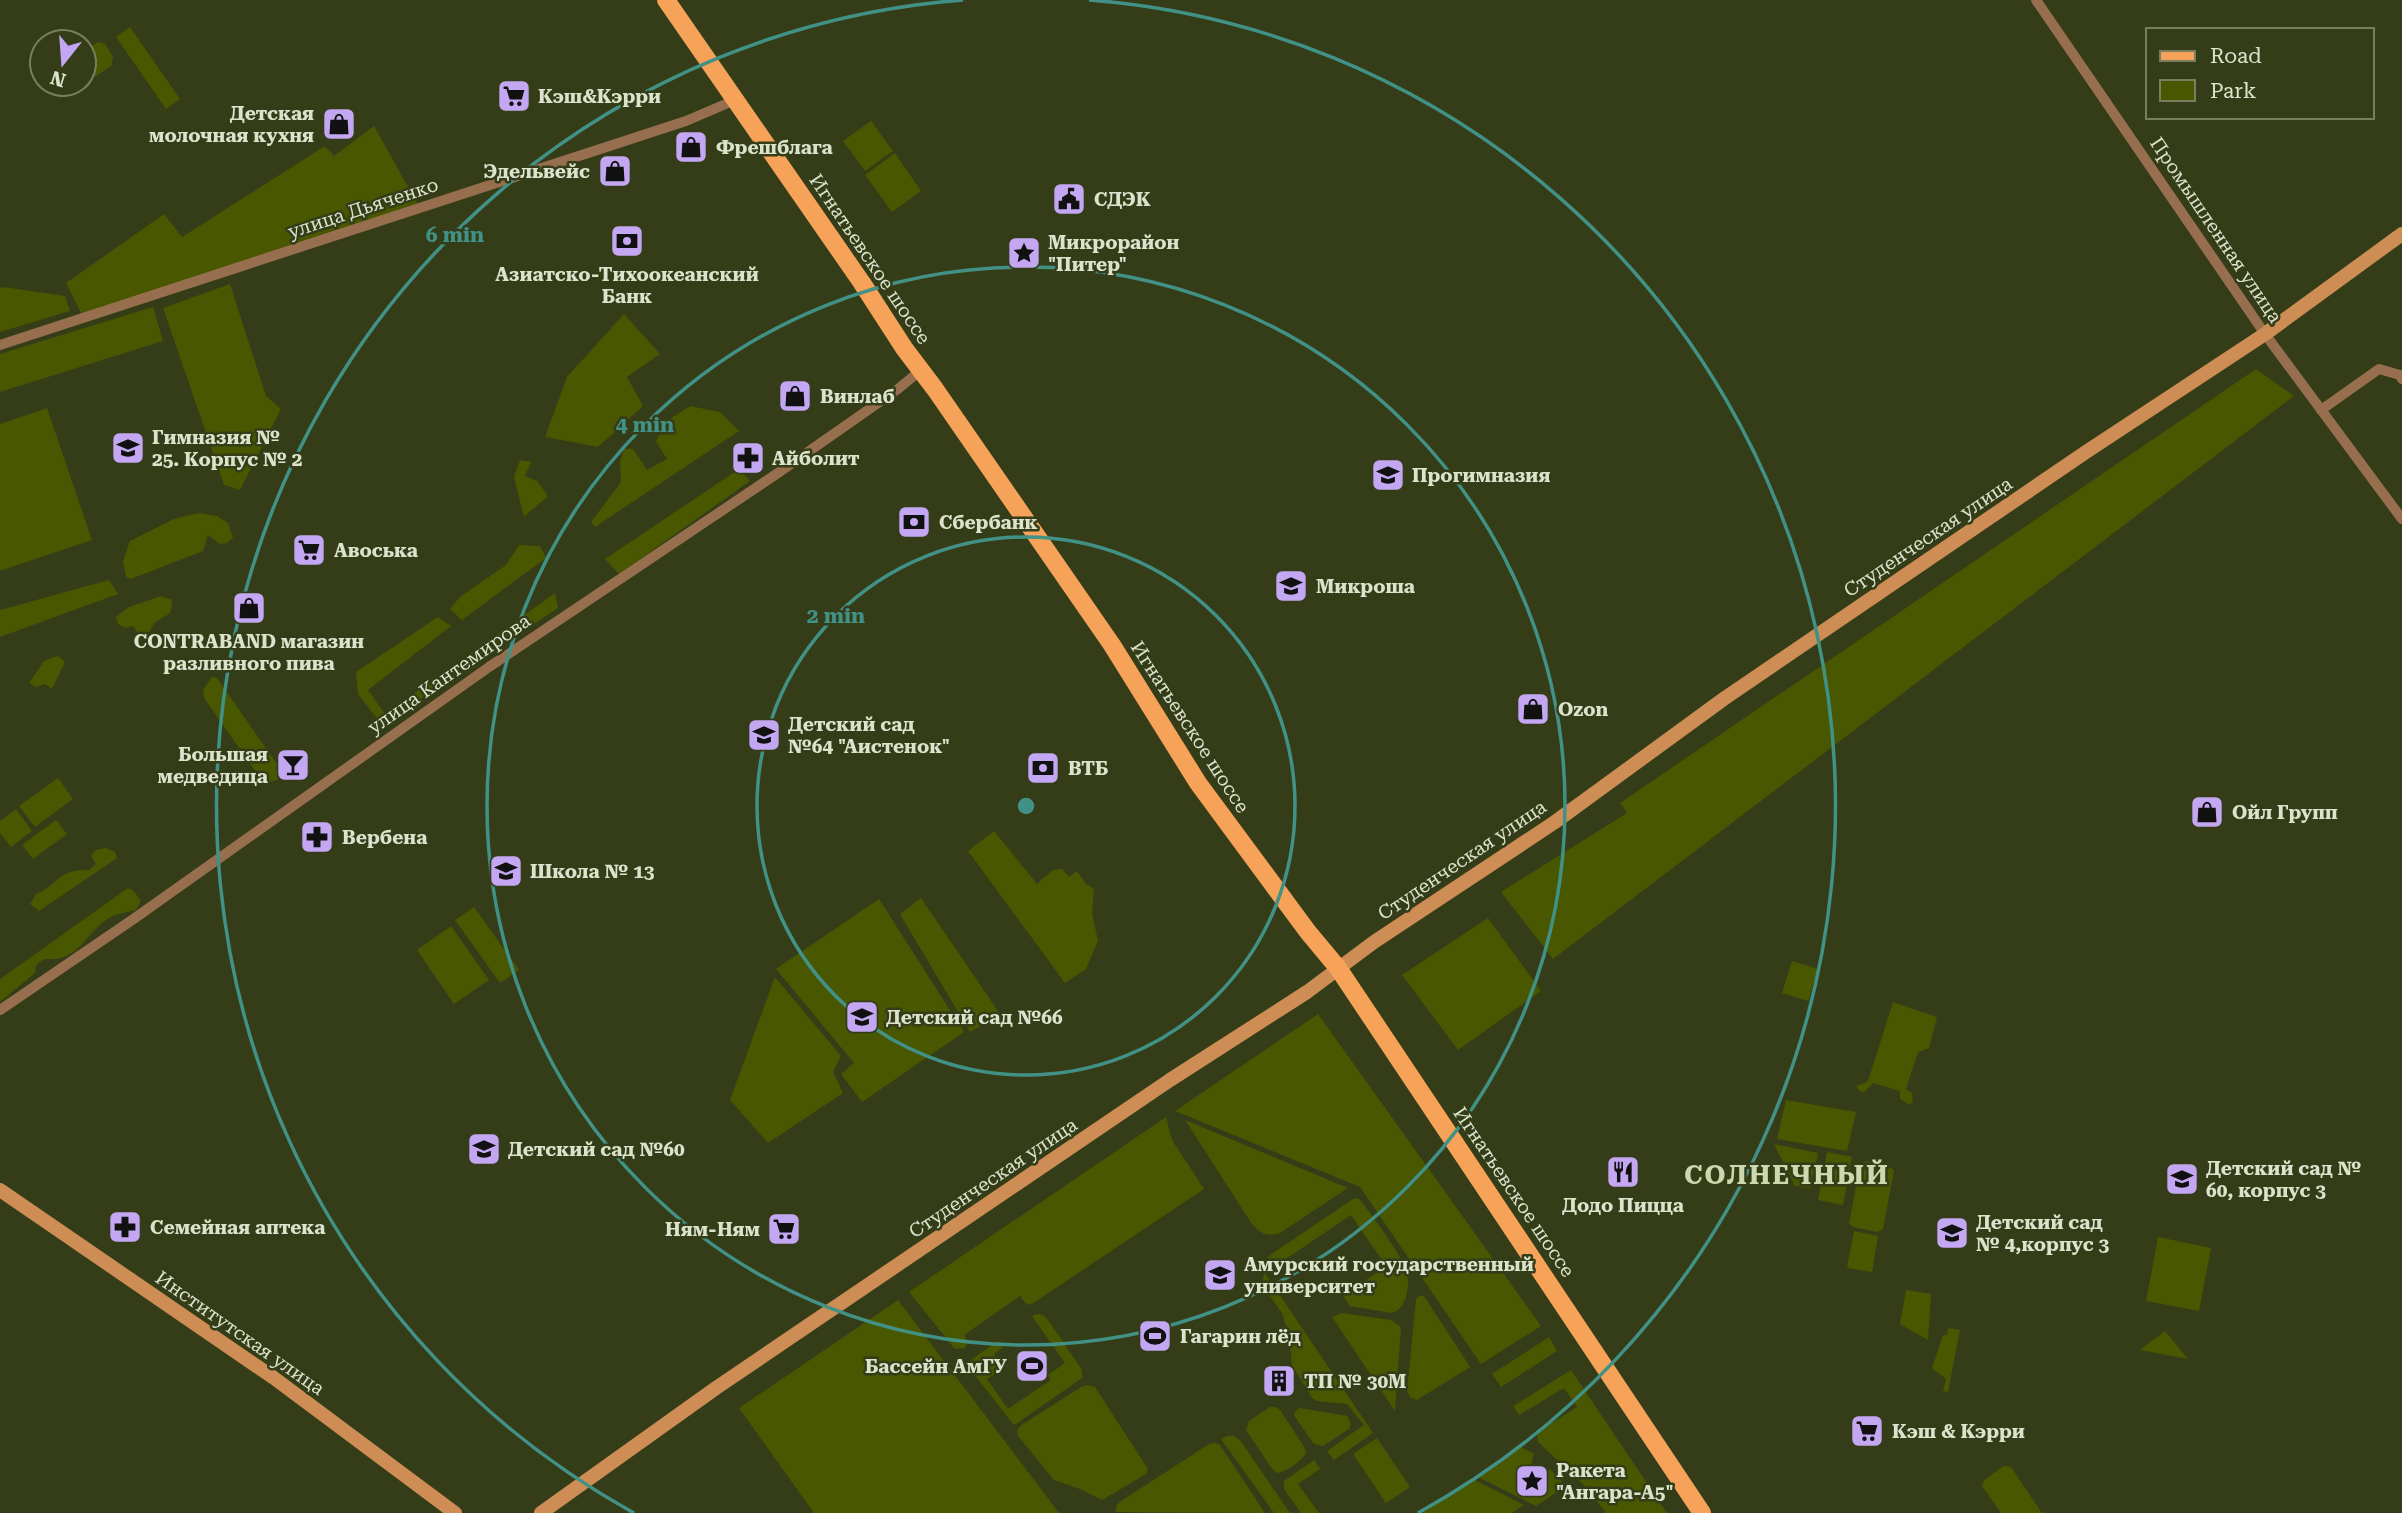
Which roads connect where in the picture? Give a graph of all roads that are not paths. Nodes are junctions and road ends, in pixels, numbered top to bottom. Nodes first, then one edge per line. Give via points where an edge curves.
1 (666, 0) edge
2 (2036, 0) edge
3 (735, 100) junction
4 (2402, 234) edge
5 (2265, 334) junction
6 (0, 345) edge
7 (921, 370) junction
8 (2402, 379) edge
9 (2321, 410) junction
10 (2402, 519) edge
11 (1338, 968) junction
12 (0, 1010) edge
13 (0, 1190) edge
14 (455, 1513) edge
15 (541, 1513) edge
16 (1702, 1513) edge

1 - 3 main road, Игнатьевское шоссе
2 - 5 street, Промышленная улица
3 - 6 street, улица Дьяченко via 685,121
3 - 7 main road, Игнатьевское шоссе
4 - 5 main road, Студенческая улица
5 - 9 street, Промышленная улица
5 - 11 main road, Студенческая улица via 2086,452
7 - 11 main road, Игнатьевское шоссе via 1112,645 1198,783
7 - 12 street, улица Кантемирова
8 - 9 street via 2379,369
9 - 10 street, Промышленная улица
11 - 15 main road, Студенческая улица via 716,1388
11 - 16 main road, Игнатьевское шоссе
13 - 14 main road, Институтская улица via 274,1378

